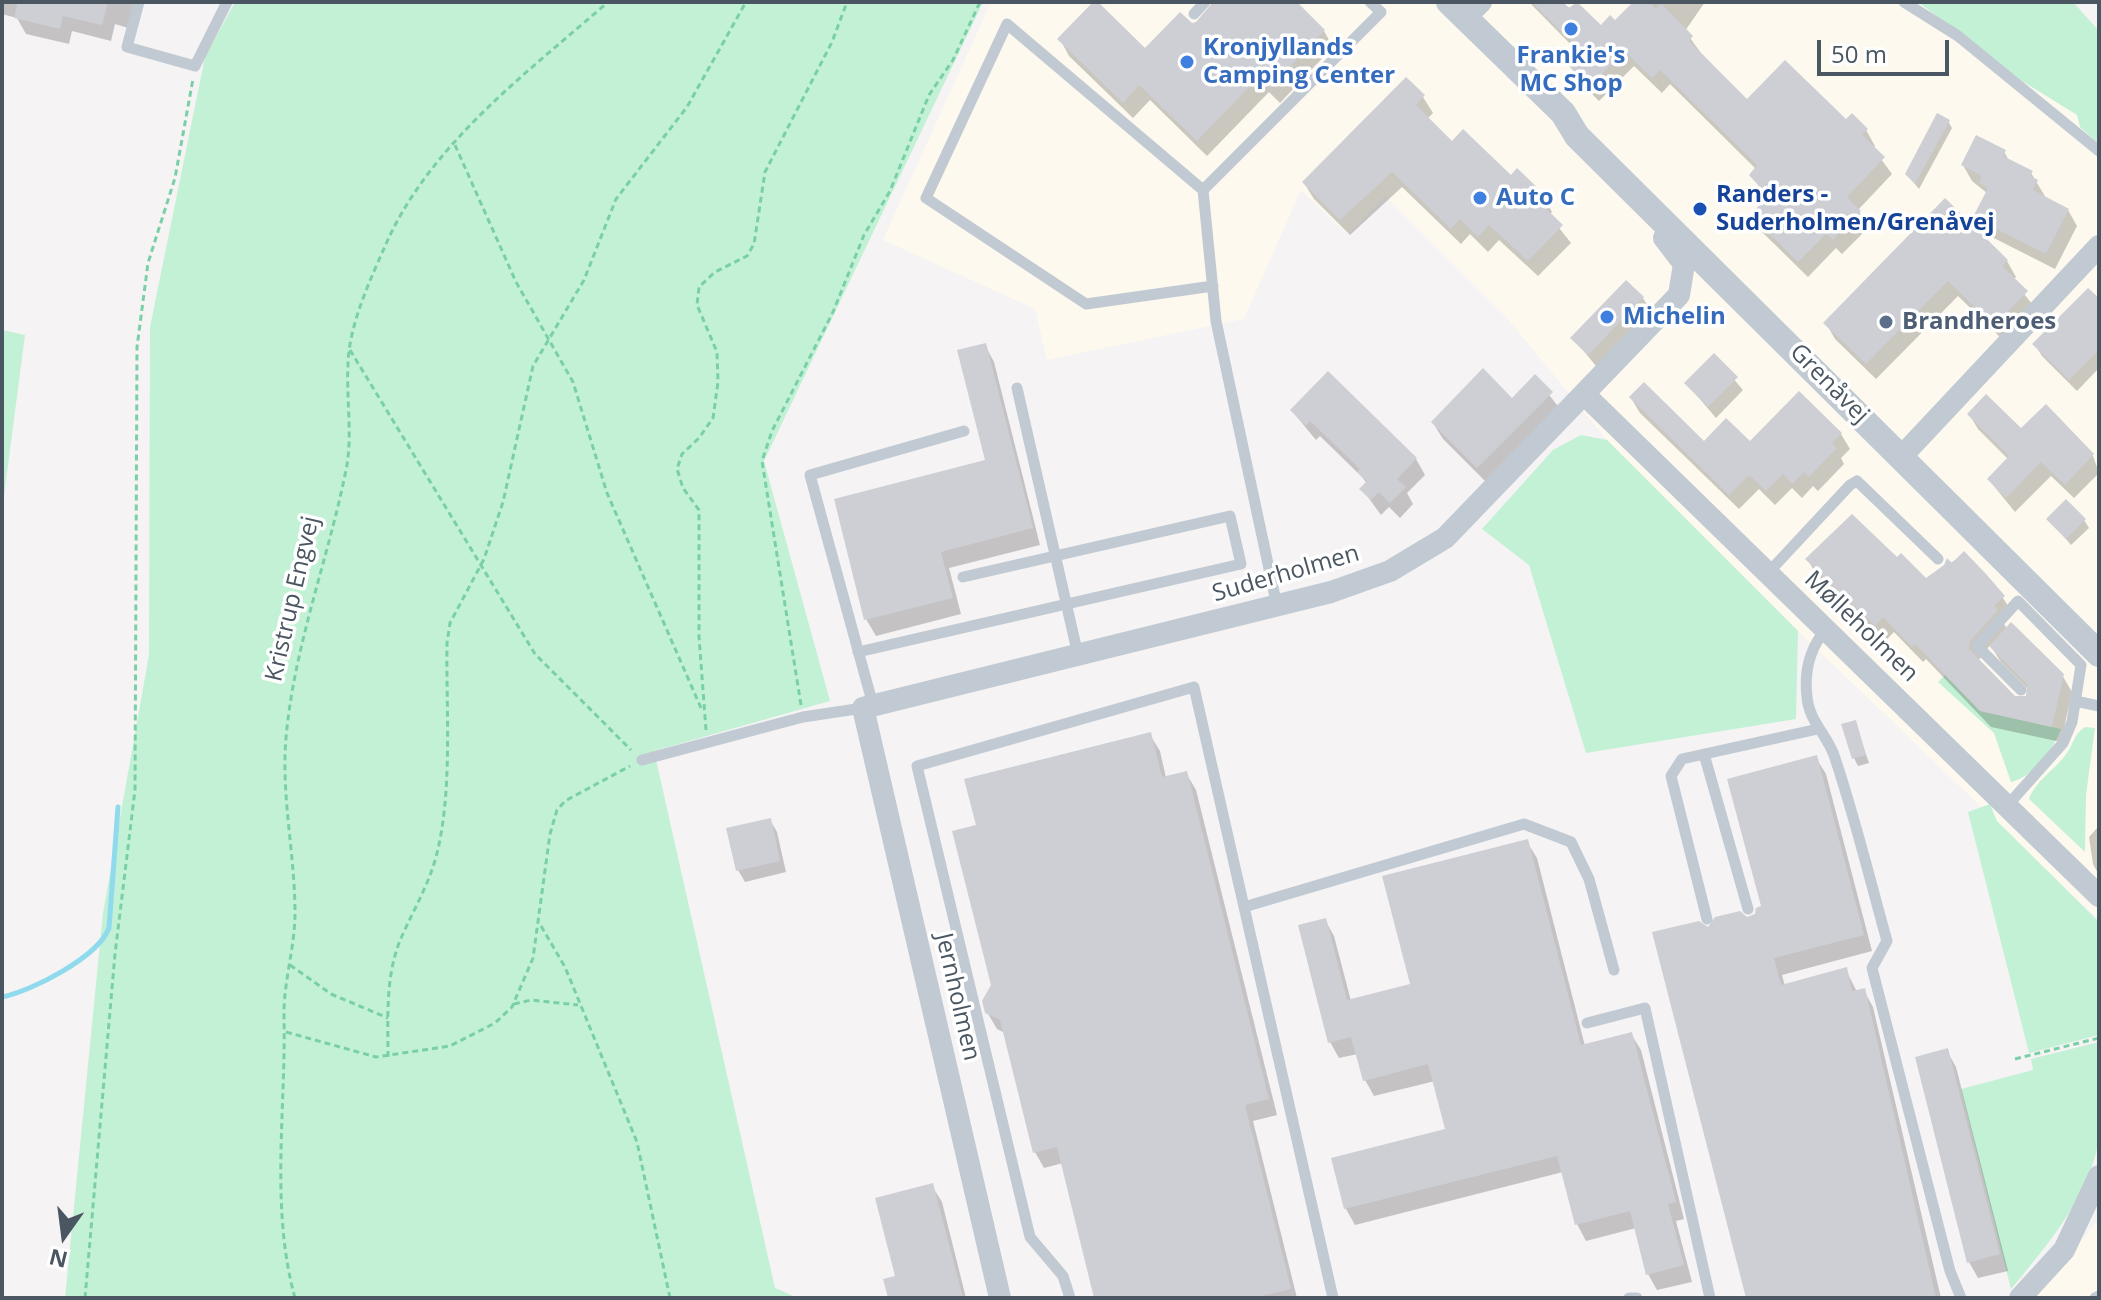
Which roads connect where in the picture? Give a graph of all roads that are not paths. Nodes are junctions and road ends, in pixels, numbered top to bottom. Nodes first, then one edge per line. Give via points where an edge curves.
1 (139, 2) edge
2 (227, 2) edge
3 (1205, 2) edge
4 (1370, 2) edge
5 (1904, 2) edge
6 (1465, 7) edge
7 (1194, 14) dead end
8 (1563, 113) junction
9 (2099, 151) edge
10 (1624, 183) junction
11 (1203, 190) junction
12 (2099, 246) edge
13 (1213, 286) junction
14 (1017, 388) dead end
15 (1585, 395) junction
16 (964, 431) dead end
17 (1907, 451) junction
18 (1056, 556) junction
19 (1938, 559) dead end
20 (1768, 573) junction
21 (963, 577) dead end
22 (1067, 603) junction
23 (1277, 606) junction
24 (1826, 629) junction
25 (2099, 630) edge
26 (858, 652) junction
27 (2099, 654) edge
28 (1078, 655) junction
29 (2021, 690) dead end
30 (2075, 701) junction
31 (868, 706) junction
32 (2099, 706) edge
33 (1818, 729) junction
34 (1704, 754) junction
35 (642, 760) road end
36 (2007, 806) junction
37 (2099, 896) edge
38 (1244, 907) junction
39 (1748, 909) dead end
40 (1707, 919) dead end
41 (1614, 970) dead end
42 (1587, 1023) dead end
43 (2099, 1176) edge
44 (1000, 1298) edge
45 (1070, 1298) edge
46 (1333, 1298) edge
47 (1629, 1298) edge
48 (1637, 1298) edge
49 (1710, 1298) edge
50 (1961, 1298) edge
51 (2020, 1298) edge

1 - 2 lane via 127,47 195,66
3 - 7 lane
4 - 11 lane via 1381,12
5 - 9 lane via 1958,36
6 - 8 street, Grenåvej
8 - 10 street, Grenåvej via 1577,136
8 - 17 street, Grenåvej via 1584,124
10 - 15 street, Suderholmen via 1654,228 1681,255 1685,273 1679,295
10 - 17 street, Grenåvej
11 - 13 lane
11 - 13 lane via 1007,24 926,198 1086,304
12 - 17 street
13 - 23 lane
14 - 18 lane
15 - 20 street, Mølleholmen
15 - 23 street, Suderholmen via 1445,538 1390,571
16 - 26 lane via 810,475
17 - 25 street, Grenåvej
17 - 27 street, Grenåvej
18 - 21 lane
18 - 22 lane
18 - 22 lane via 1230,516 1233,528 1241,564
19 - 20 lane via 1857,481
20 - 24 street, Mølleholmen
22 - 26 lane
22 - 28 lane
23 - 28 street, Suderholmen
24 - 33 lane via 1812,648 1806,695
24 - 36 street, Mølleholmen
26 - 31 lane
28 - 31 street, Suderholmen
29 - 30 lane via 1977,646 2018,601 2081,665
30 - 32 lane
30 - 36 lane via 2063,743
31 - 35 lane via 803,717
31 - 44 street, Jernholmen
33 - 34 lane
33 - 50 lane via 1834,753 1887,941 1872,968
34 - 39 lane
34 - 40 lane via 1682,759 1671,776
36 - 37 street, Mølleholmen
38 - 41 lane via 1524,824 1571,842 1589,879
38 - 45 lane via 1194,687 917,766 1030,1237 1063,1276
38 - 46 lane
42 - 49 lane via 1645,1008
43 - 51 street via 2064,1250
47 - 48 lane

